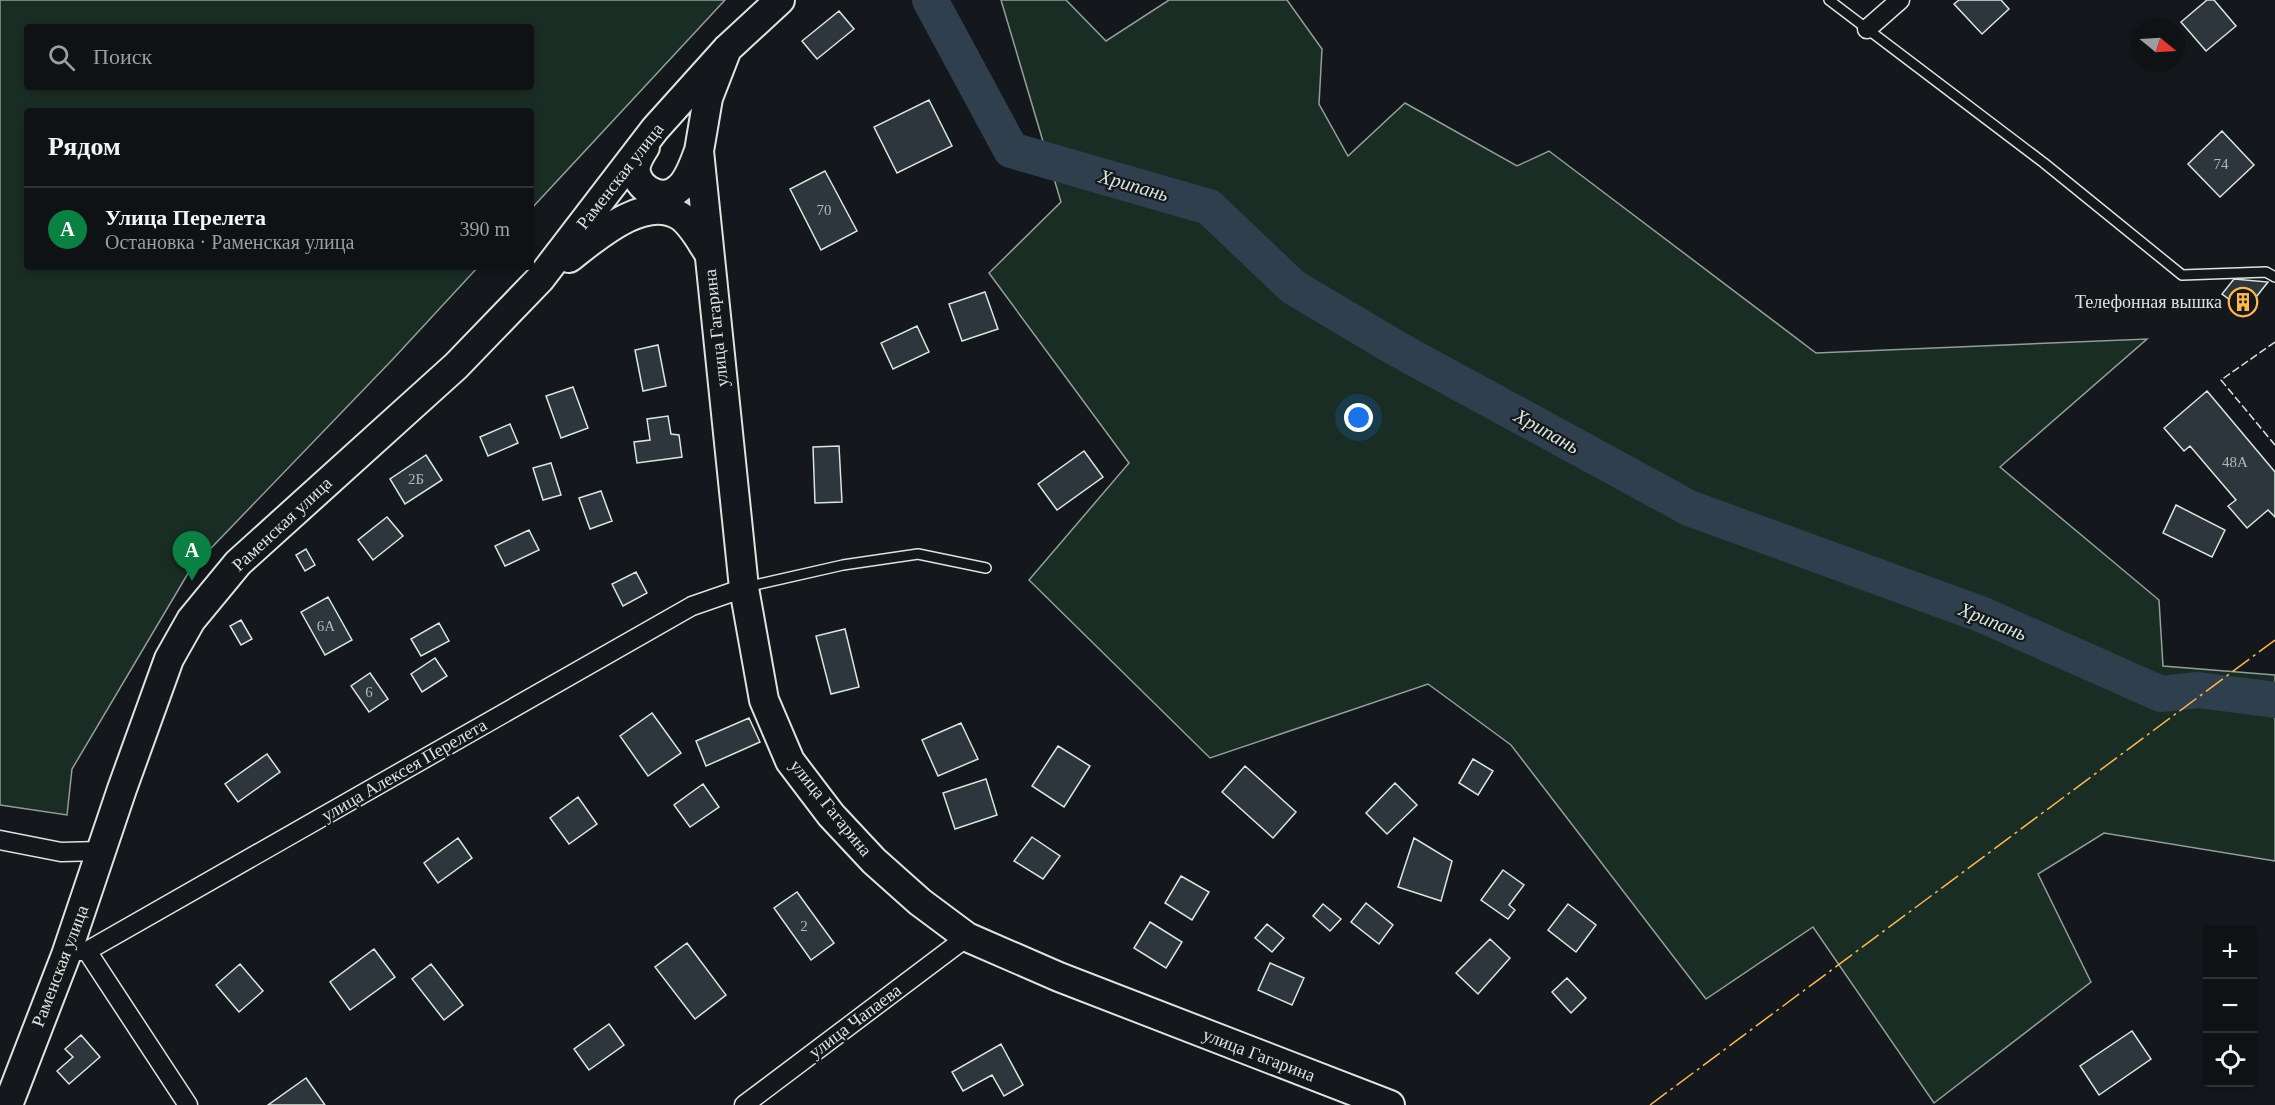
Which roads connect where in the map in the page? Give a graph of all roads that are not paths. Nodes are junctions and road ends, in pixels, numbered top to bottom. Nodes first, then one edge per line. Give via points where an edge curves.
1 (780, 0) edge
2 (1829, 0) edge
3 (1900, 0) edge
4 (1867, 29) junction
5 (727, 49) junction
6 (655, 129) junction
7 (699, 152) junction
8 (709, 254) junction
9 (2275, 277) edge
10 (540, 279) junction
11 (986, 568) dead end
12 (744, 588) junction
13 (0, 840) edge
14 (101, 851) junction
15 (967, 937) junction
16 (77, 953) junction
17 (8, 1105) edge
18 (188, 1105) edge
19 (744, 1105) edge
20 (1390, 1105) edge

1 - 5 main road, Раменская улица
2 - 4 lane
3 - 4 street
4 - 9 lane via 2044,163 2182,275 2266,272
5 - 6 main road, Раменская улица
5 - 7 main road, улица Гагарина via 708,98
6 - 7 main road via 637,160 636,173 644,188 657,194 678,190
6 - 10 main road, Раменская улица
7 - 8 main road, улица Гагарина
8 - 10 main road via 681,216 671,211 649,210 614,223
8 - 12 main road, улица Гагарина
10 - 14 main road, Раменская улица via 456,366 238,563 202,604 169,659
11 - 12 lane via 918,554 843,565
12 - 15 main road, улица Гагарина via 764,699 790,761 874,861
12 - 16 street, улица Алексея Перелета via 692,606
13 - 14 street via 61,852
14 - 16 main road, Раменская улица
15 - 19 street, улица Чапаева
15 - 20 main road, улица Гагарина via 1059,977
16 - 17 main road, Раменская улица
16 - 18 street

